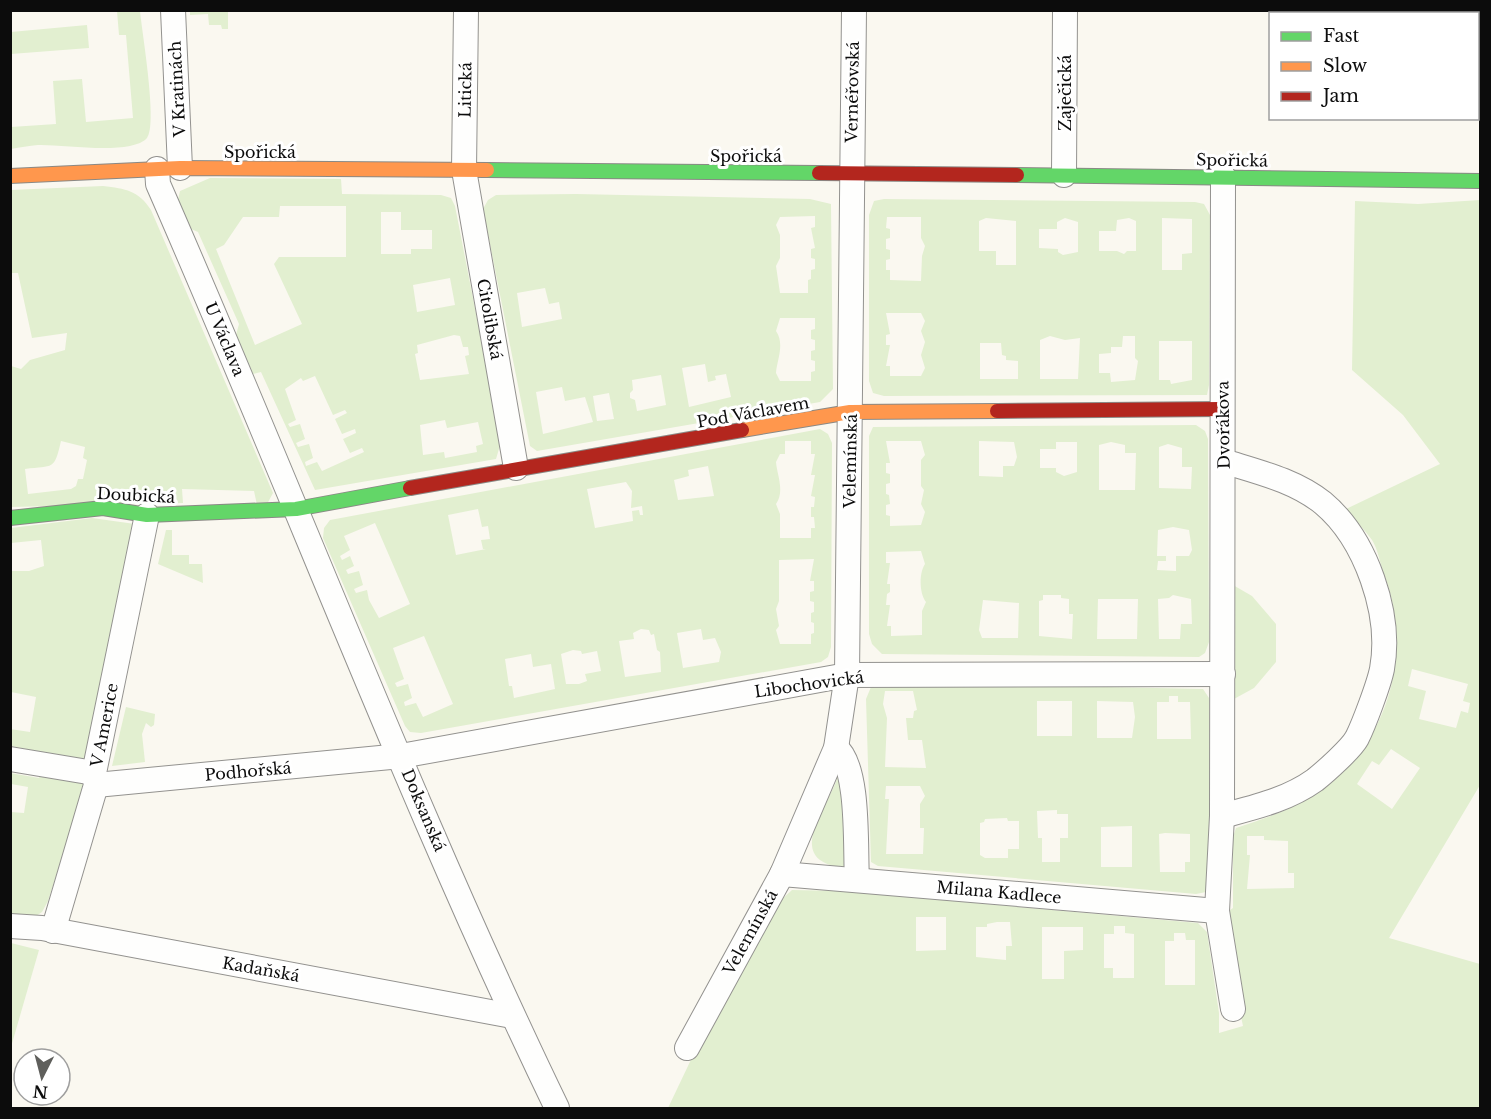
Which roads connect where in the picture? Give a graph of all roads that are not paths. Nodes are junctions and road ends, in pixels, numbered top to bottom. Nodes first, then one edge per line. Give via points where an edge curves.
1 (173, 10) edge
2 (466, 10) edge
3 (854, 10) edge
4 (1065, 10) edge
5 (169, 168) junction
6 (464, 170) junction
7 (851, 173) junction
8 (1064, 175) junction
9 (10, 176) edge
10 (1223, 176) junction
11 (1480, 181) edge
12 (1222, 409) junction
13 (850, 412) junction
14 (1223, 461) junction
15 (516, 468) junction
16 (296, 509) junction
17 (147, 515) junction
18 (10, 518) edge
19 (1223, 674) junction
20 (847, 675) junction
21 (836, 748) junction
22 (401, 756) junction
23 (10, 759) edge
24 (95, 779) junction
25 (1222, 816) junction
26 (782, 874) junction
27 (857, 880) junction
28 (1217, 911) junction
29 (10, 926) edge
30 (53, 931) junction
31 (1233, 1009) dead end
32 (512, 1016) junction
33 (687, 1048) dead end
34 (556, 1108) edge

1 - 5 street, V Kratinách
2 - 6 street, Litická
3 - 7 street, Vernéřovská
4 - 8 street, Zaječická
5 - 6 street, Spořická
5 - 9 street, Spořická
5 - 16 street, U Václava via 158,184
6 - 7 street, Spořická
6 - 15 street, Citolibská
7 - 8 street, Spořická
7 - 13 street, Velemínská
8 - 10 street, Spořická
10 - 11 street, Spořická
10 - 12 street, Dvořákova
12 - 13 street, Pod Václavem
12 - 14 street, Dvořákova
13 - 15 street, Pod Václavem
13 - 20 street, Velemínská
14 - 19 street, Dvořákova
14 - 25 street via 1291,482 1323,503 1341,521 1369,567 1382,617 1382,669 1356,739 1316,779 1285,798
15 - 16 street, Pod Václavem
16 - 17 street, Doubická
16 - 22 street, Doksanská
17 - 18 street, Doubická via 103,508
17 - 24 street, V Americe
19 - 20 street, Libochovická
19 - 25 street, Dvořákova
20 - 21 street, Velemínská
20 - 22 street, Libochovická
21 - 26 street, Velemínská
21 - 27 street via 844,754 851,774
22 - 24 street, Podhořská
22 - 32 street, Doksanská
23 - 24 street, Podhořská
24 - 30 street, V Americe
25 - 28 street, Dvořákova
26 - 27 street, Milana Kadlece
26 - 33 street, Velemínská
27 - 28 street, Milana Kadlece
28 - 31 street, Dvořákova
29 - 30 street, Kadaňská
30 - 32 street, Kadaňská
32 - 34 street, Doksanská

